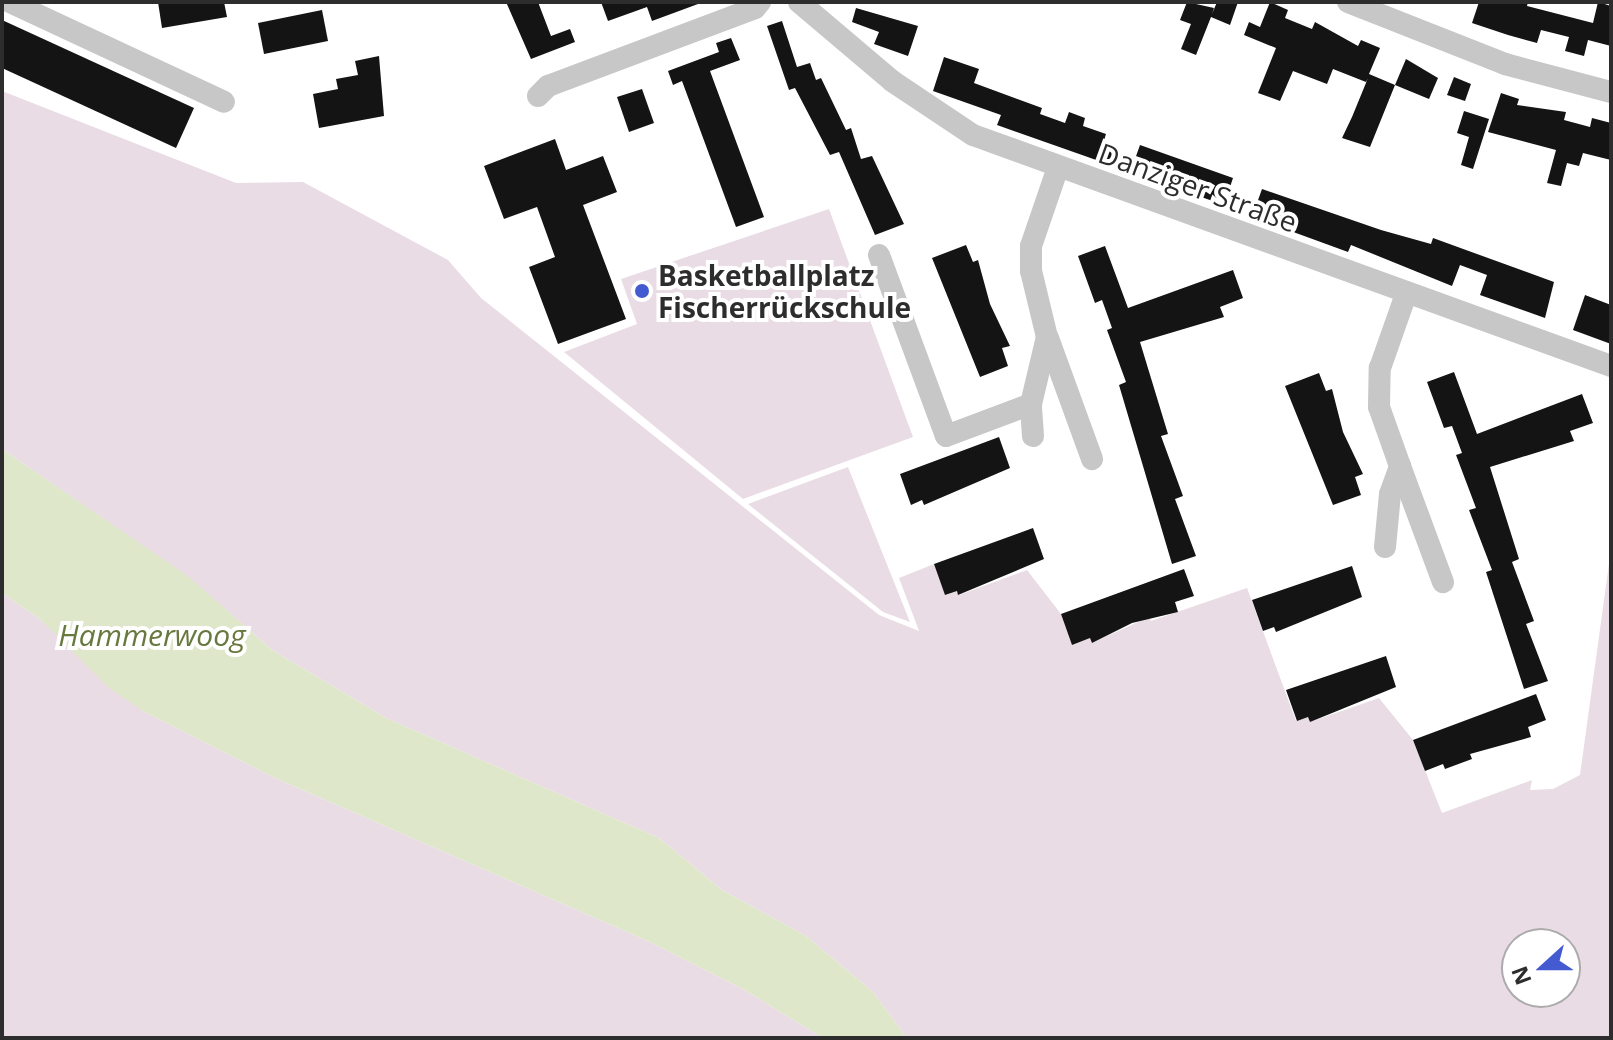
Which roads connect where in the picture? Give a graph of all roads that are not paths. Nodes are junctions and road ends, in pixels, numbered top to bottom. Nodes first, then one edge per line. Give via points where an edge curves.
1 (10, 2) edge
2 (760, 2) edge
3 (799, 2) edge
4 (1348, 2) edge
5 (1611, 92) edge
6 (538, 96) dead end
7 (224, 102) dead end
8 (1058, 167) junction
9 (879, 255) dead end
10 (1406, 294) junction
11 (1047, 337) junction
12 (1611, 366) edge
13 (1031, 404) junction
14 (1033, 436) dead end
15 (1092, 459) dead end
16 (1400, 466) junction
17 (1385, 547) dead end
18 (1443, 582) dead end

1 - 7 street
2 - 6 street via 548,86
3 - 8 street, Danziger Straße via 941,118
4 - 5 street via 1505,64
8 - 10 street, Danziger Straße
8 - 11 street via 1031,246 1031,271
9 - 13 street via 946,436
10 - 12 street, Danziger Straße
10 - 16 street via 1380,368 1379,407
11 - 13 street
11 - 15 street
13 - 14 street
16 - 17 street via 1390,494
16 - 18 street

